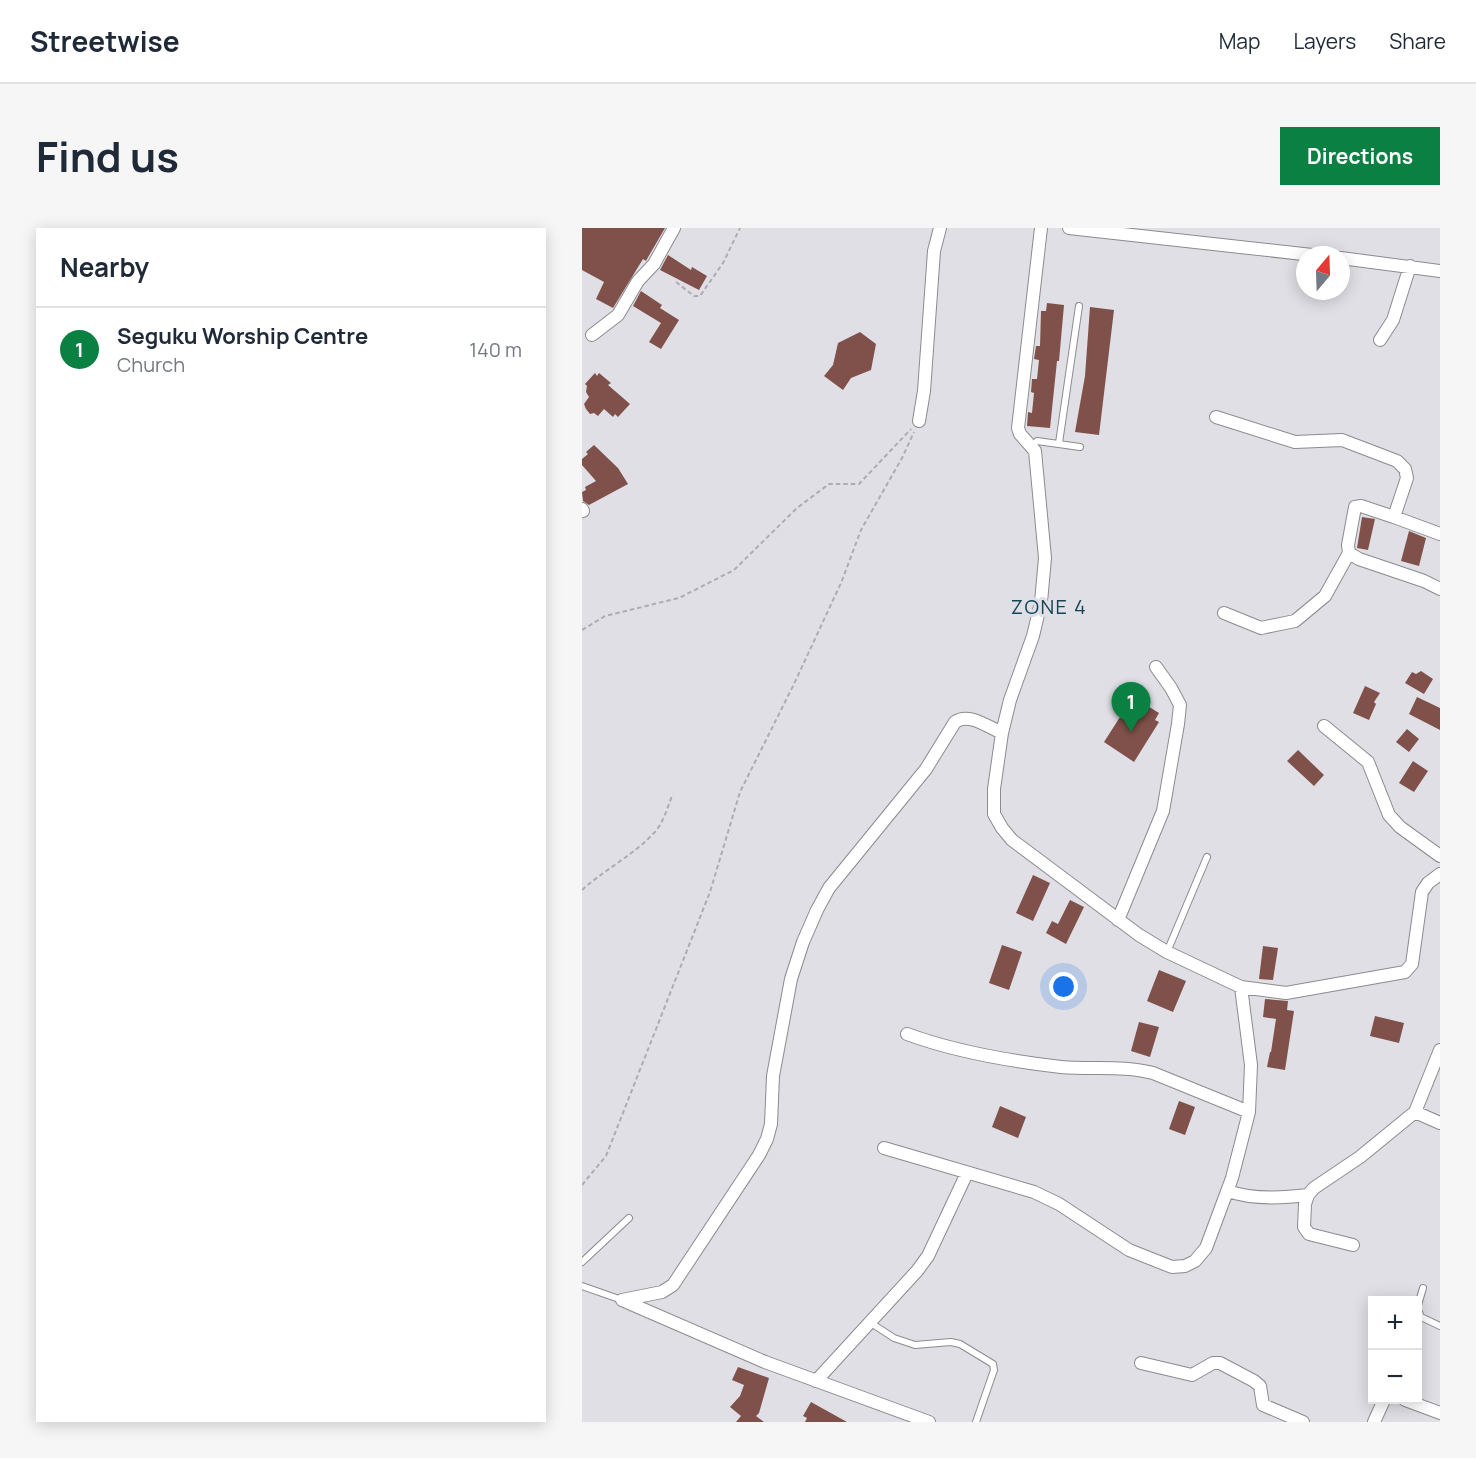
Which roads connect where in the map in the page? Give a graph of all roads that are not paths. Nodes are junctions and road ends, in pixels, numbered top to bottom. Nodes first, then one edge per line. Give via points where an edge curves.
1 (674, 228) edge
2 (940, 228) edge
3 (1041, 228) edge
4 (1070, 228) edge
5 (1104, 230) edge
6 (1296, 253) edge
7 (1350, 259) edge
8 (1410, 266) junction
9 (1440, 271) edge
10 (1080, 306) dead end
11 (592, 335) dead end
12 (1380, 340) dead end
13 (1216, 417) dead end
14 (919, 421) road end
15 (1059, 443) junction
16 (1032, 446) junction
17 (1080, 447) dead end
18 (1394, 517) junction
19 (1440, 534) edge
20 (1349, 553) junction
21 (1440, 589) edge
22 (1224, 613) dead end
23 (1156, 667) dead end
24 (1324, 726) dead end
25 (1002, 733) junction
26 (1440, 856) edge
27 (1207, 857) dead end
28 (1440, 874) edge
29 (1118, 920) junction
30 (1167, 952) junction
31 (1241, 987) junction
32 (907, 1034) dead end
33 (1440, 1050) edge
34 (1249, 1112) junction
35 (1415, 1112) junction
36 (1440, 1123) edge
37 (884, 1148) dead end
38 (967, 1173) junction
39 (1228, 1191) junction
40 (1308, 1195) junction
41 (629, 1218) dead end
42 (1353, 1245) dead end
43 (582, 1262) edge
44 (582, 1286) edge
45 (1423, 1288) dead end
46 (1421, 1296) edge
47 (622, 1300) junction
48 (1422, 1317) edge
49 (871, 1323) junction
50 (1440, 1326) edge
51 (1140, 1363) dead end
52 (816, 1381) junction
53 (1382, 1404) edge
54 (1419, 1404) edge
55 (1440, 1413) edge
56 (928, 1422) edge
57 (976, 1422) edge
58 (1303, 1422) edge
59 (1374, 1422) edge

1 - 11 street via 618,315
2 - 14 street via 934,251
3 - 16 street via 1018,428
4 - 5 street
5 - 6 street
7 - 8 street
8 - 9 street
8 - 12 street via 1393,320
10 - 15 lane
13 - 18 street via 1295,442 1342,440 1397,461 1407,478
15 - 16 lane via 1037,441
15 - 17 lane
16 - 25 street via 1044,548 1042,593 1033,636
18 - 19 street
18 - 20 street via 1355,507
20 - 21 street
20 - 22 street via 1325,596 1295,621 1261,628
23 - 29 street via 1180,705 1178,724 1163,811
24 - 26 street via 1368,762 1394,821
25 - 29 street via 994,789 994,814 1002,828 1012,840
25 - 47 street via 972,719 963,717 955,722 926,769 829,888 803,942 792,979 776,1052 771,1124 759,1155 673,1285 662,1292
27 - 30 lane
28 - 31 street via 1422,892 1412,964 1405,972 1286,993
29 - 30 street
30 - 31 street
31 - 34 street via 1251,1065
32 - 34 street via 966,1052 1063,1067 1138,1069
33 - 35 street
34 - 39 street
35 - 36 street
35 - 40 street
37 - 38 street
38 - 39 street via 1035,1192 1129,1250 1172,1267 1195,1261 1206,1248
38 - 49 street via 928,1256
39 - 40 street via 1267,1197
40 - 42 street via 1304,1227 1309,1234
41 - 43 lane
44 - 47 lane
45 - 46 lane
47 - 52 street
48 - 50 lane
49 - 52 street
49 - 57 lane via 894,1338 915,1345 960,1344 993,1364
51 - 58 street via 1192,1375 1220,1363 1260,1386 1263,1405
52 - 56 street
53 - 59 street
54 - 55 street

